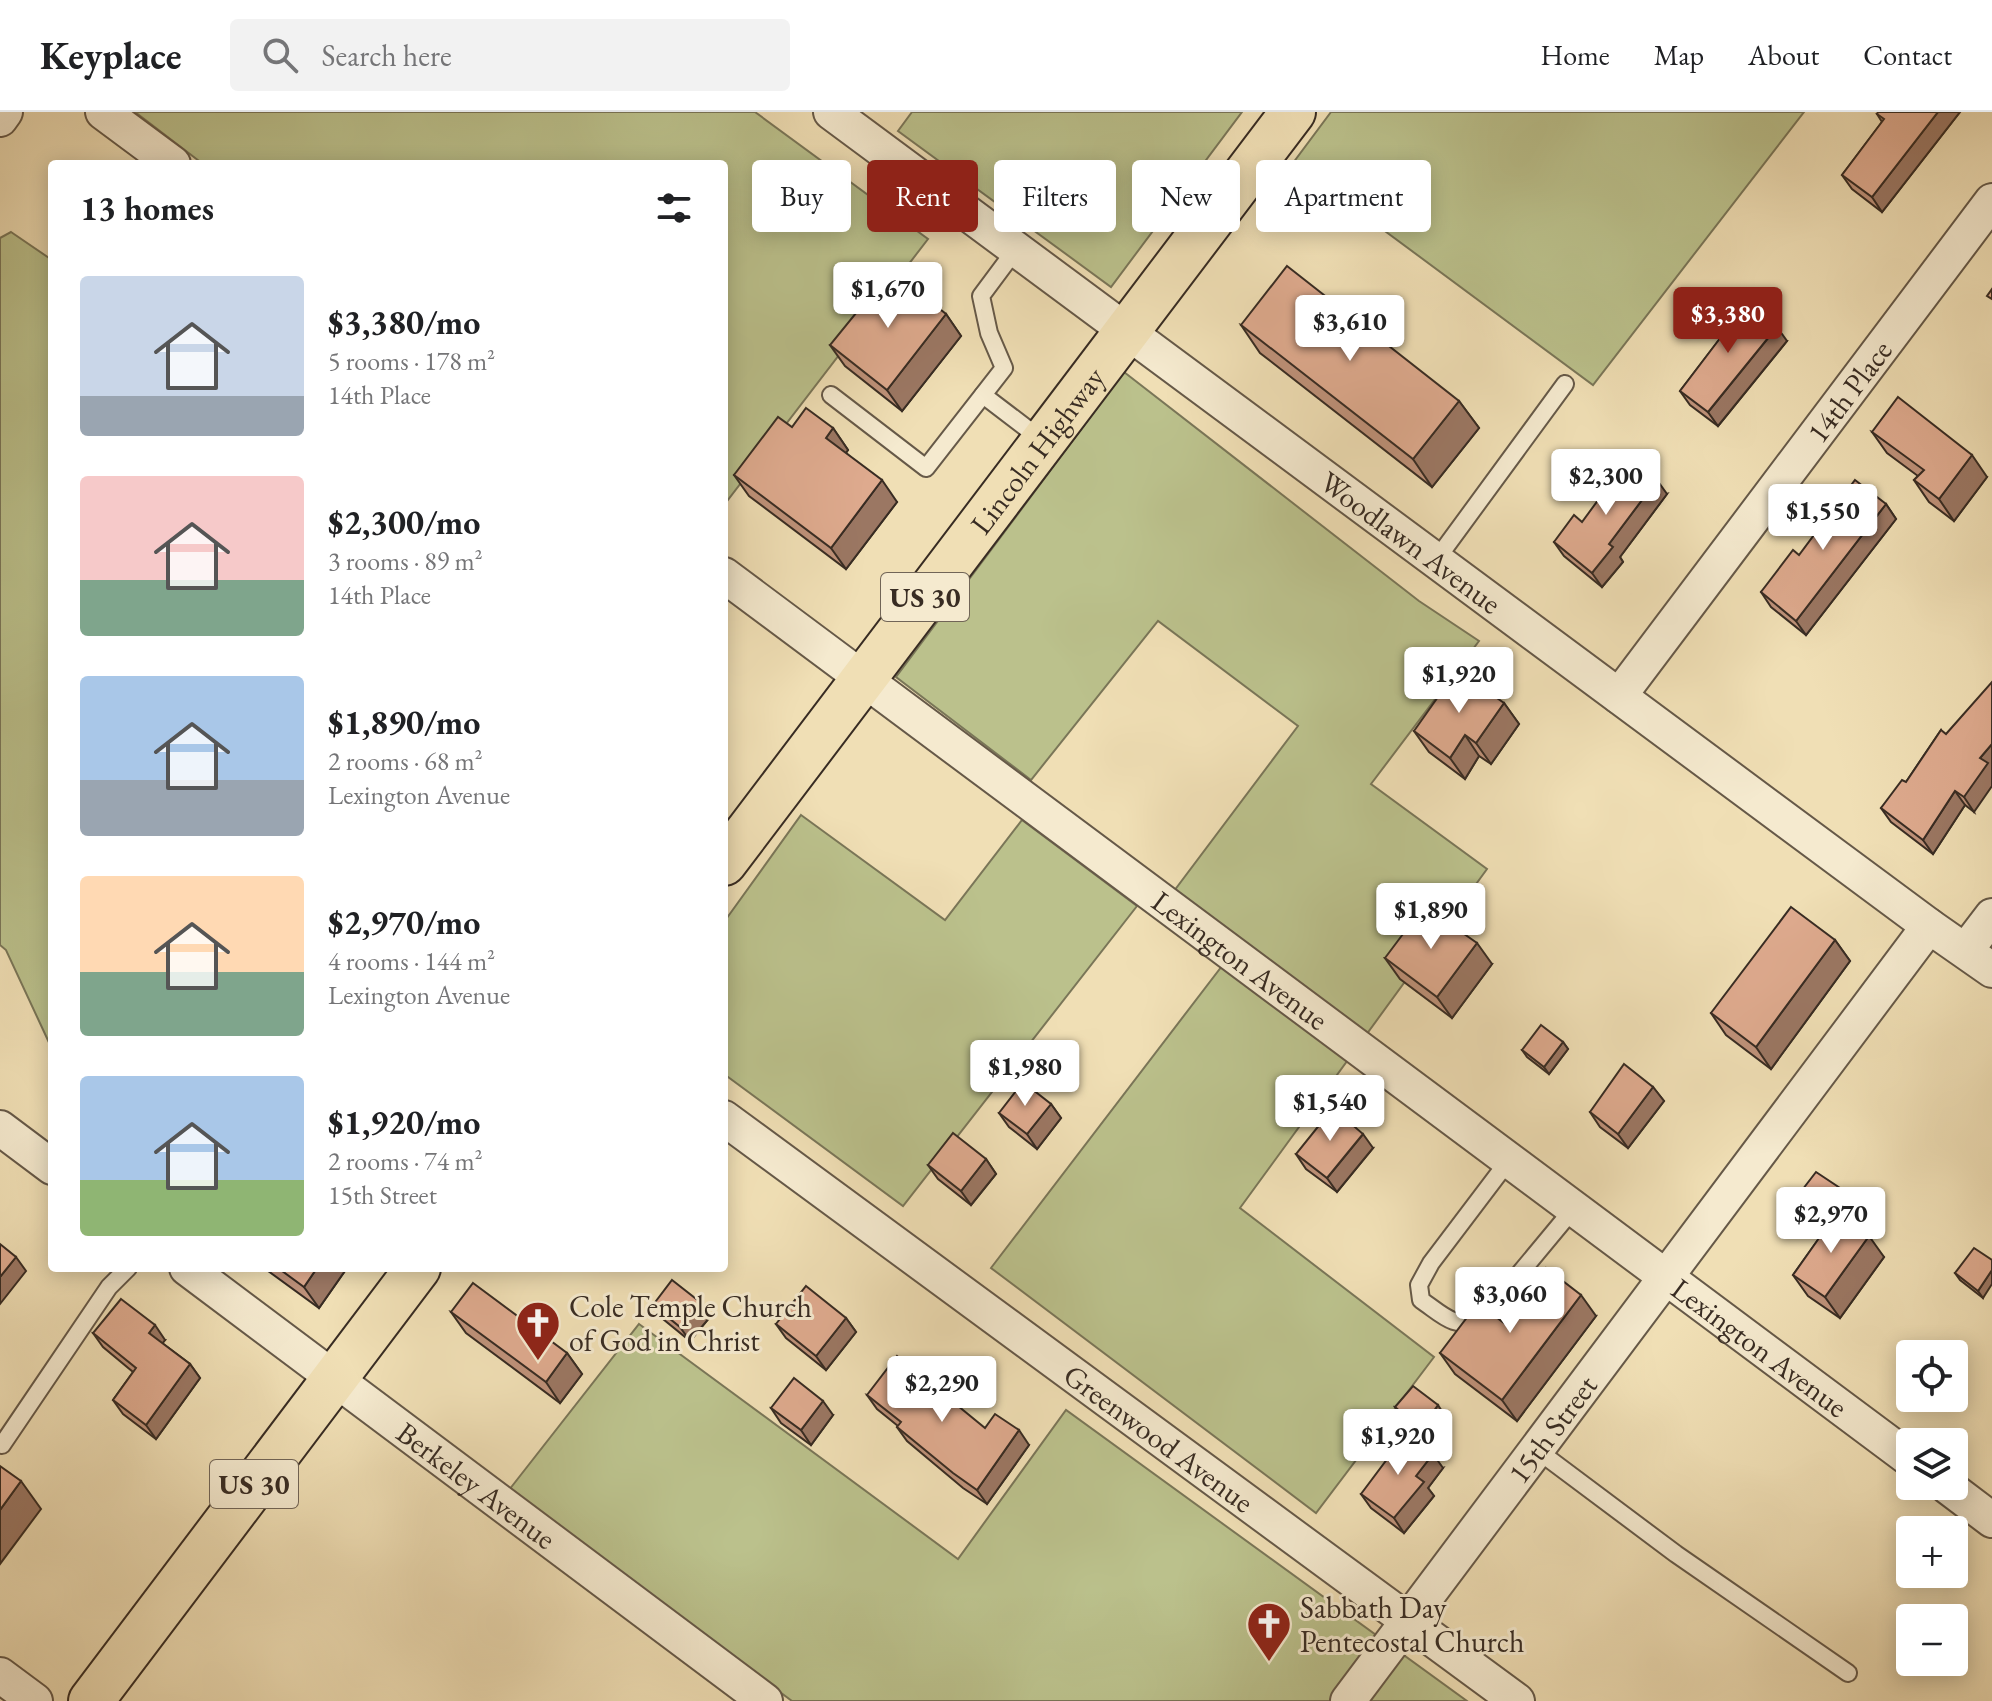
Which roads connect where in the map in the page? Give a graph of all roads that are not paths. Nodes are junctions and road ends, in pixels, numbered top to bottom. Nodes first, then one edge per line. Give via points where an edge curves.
1 (5, 112) edge
2 (103, 112) edge
3 (831, 112) edge
4 (1293, 112) edge
5 (0, 119) edge
6 (168, 160) edge
7 (1992, 201) edge
8 (1016, 249) junction
9 (1126, 331) junction
10 (1565, 384) dead end
11 (831, 395) dead end
12 (983, 395) junction
13 (1044, 441) junction
14 (1436, 560) junction
15 (728, 578) edge
16 (864, 679) junction
17 (1619, 696) junction
18 (728, 851) edge
19 (1992, 916) edge
20 (1929, 926) junction
21 (1979, 960) edge
22 (728, 1121) edge
23 (0, 1128) edge
24 (1509, 1160) junction
25 (48, 1164) edge
26 (1574, 1208) junction
27 (124, 1272) edge
28 (192, 1272) edge
29 (415, 1272) edge
30 (1666, 1277) junction
31 (334, 1379) junction
32 (0, 1443) edge
33 (1896, 1449) edge
34 (1537, 1450) junction
35 (1966, 1500) edge
36 (1992, 1520) edge
37 (1408, 1621) junction
38 (1848, 1673) dead end
39 (0, 1675) edge
40 (35, 1701) edge
41 (91, 1701) edge
42 (765, 1701) edge
43 (1348, 1701) edge
44 (1517, 1701) edge

1 - 5 street
2 - 6 street
3 - 8 street, Woodlawn Avenue
4 - 9 main road, Lincoln Highway / US 30
7 - 17 street, 14th Place
8 - 9 street, Woodlawn Avenue
8 - 12 lane via 981,296 1004,368
9 - 13 main road, Lincoln Highway / US 30
9 - 14 street, Woodlawn Avenue
10 - 14 lane
11 - 12 lane via 926,468
12 - 13 lane
13 - 16 main road, Lincoln Highway / US 30
14 - 17 street, Woodlawn Avenue
15 - 16 street, Lexington Avenue
16 - 18 main road, Lincoln Highway / US 30
16 - 24 street, Lexington Avenue
17 - 20 street, Woodlawn Avenue
19 - 21 street
20 - 21 street, Woodlawn Avenue
20 - 30 street, 15th Street
22 - 37 street, Greenwood Avenue
23 - 25 street
24 - 26 street, Lexington Avenue
24 - 26 lane via 1431,1263 1419,1285 1421,1300 1453,1323 1481,1320
26 - 30 street, Lexington Avenue
27 - 32 lane
28 - 31 street, Berkeley Avenue
29 - 31 main road, US 30
30 - 33 street, Lexington Avenue
30 - 34 street, 15th Street
31 - 41 main road, US 30
31 - 42 street, Berkeley Avenue
34 - 37 street, 15th Street
34 - 38 lane
35 - 36 street
37 - 43 street, 15th Street
37 - 44 street, Greenwood Avenue
39 - 40 street

